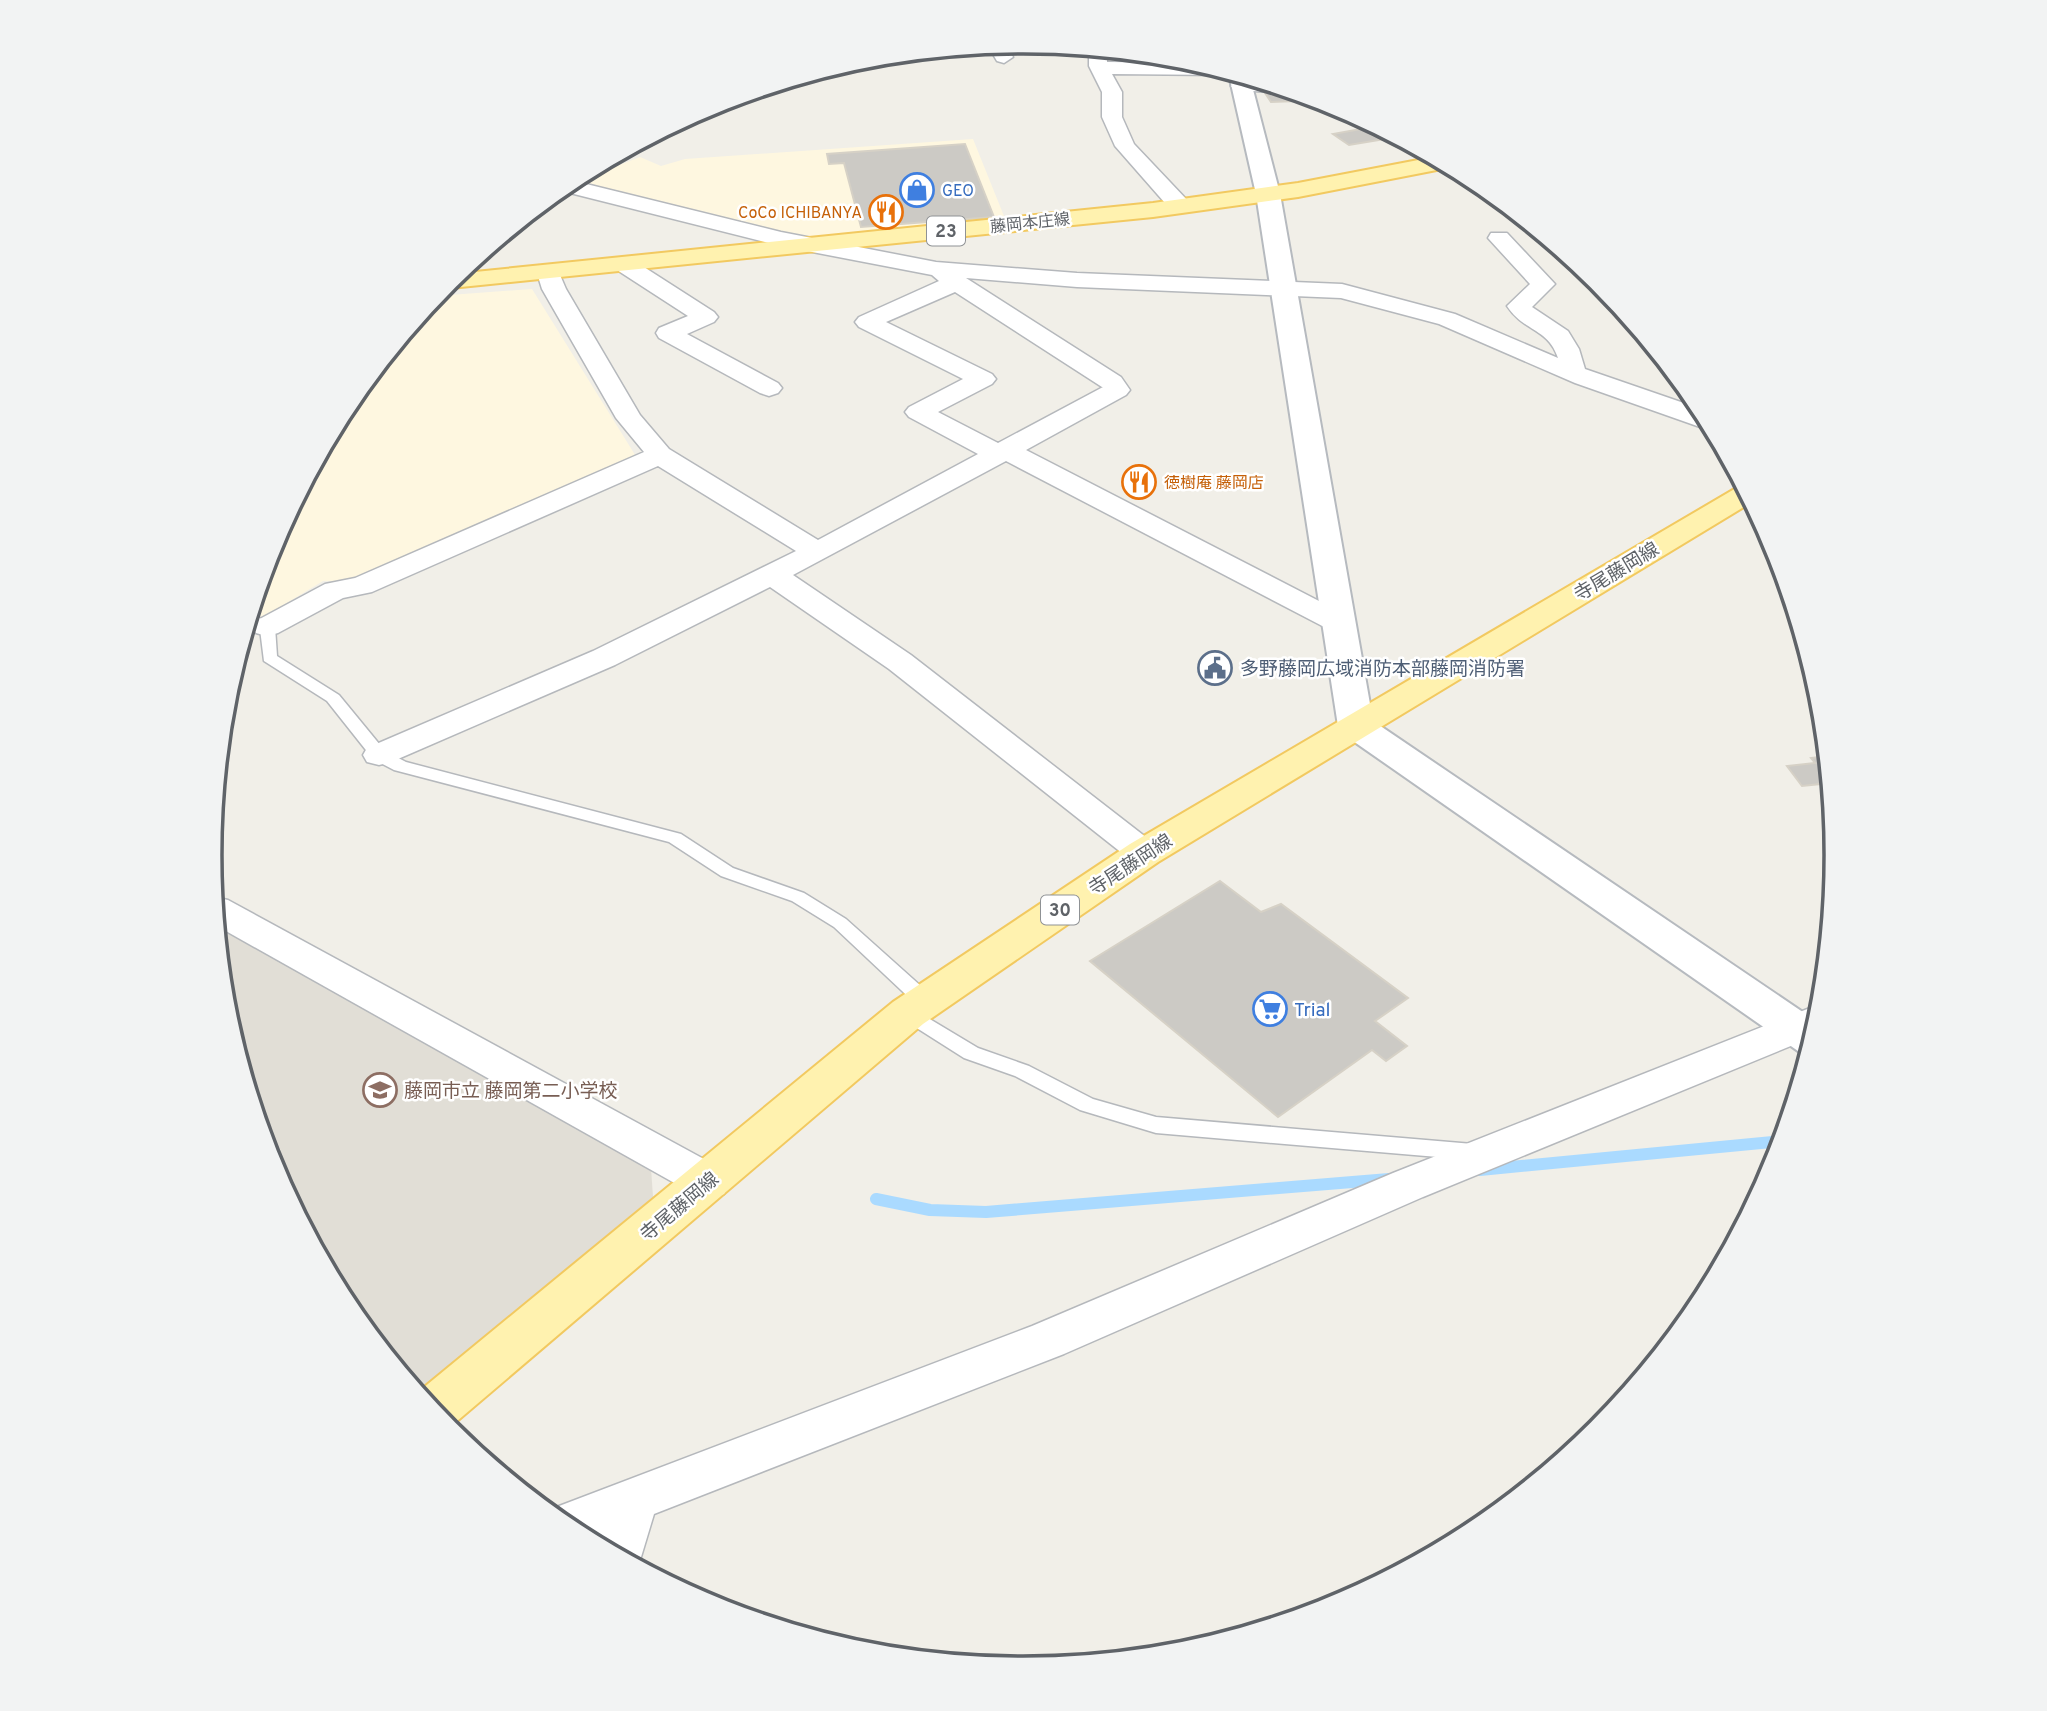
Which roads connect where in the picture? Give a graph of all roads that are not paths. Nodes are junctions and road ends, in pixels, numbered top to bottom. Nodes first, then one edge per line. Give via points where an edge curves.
1 (1099, 59) edge
2 (1175, 69) edge
3 (1236, 83) edge
4 (1429, 165) edge
5 (579, 189) edge
6 (1268, 194) junction
7 (1180, 206) junction
8 (1499, 238) dead end
9 (818, 244) junction
10 (625, 265) junction
11 (549, 273) junction
12 (946, 276) junction
13 (465, 281) edge
14 (1282, 287) junction
15 (1574, 374) junction
16 (769, 388) dead end
17 (1693, 416) edge
18 (1003, 452) junction
19 (660, 455) junction
20 (1740, 496) edge
21 (817, 552) junction
22 (771, 574) junction
23 (258, 622) edge
24 (1339, 623) junction
25 (1356, 726) junction
26 (379, 755) junction
27 (1144, 853) junction
28 (225, 914) edge
29 (917, 1007) junction
30 (1806, 1026) edge
31 (1804, 1031) edge
32 (1481, 1157) junction
33 (709, 1182) junction
34 (440, 1404) edge
35 (634, 1498) junction
36 (577, 1521) edge
37 (621, 1548) edge

1 - 2 street
1 - 7 street via 1112,92 1112,117 1125,146
3 - 6 street
4 - 6 main road, 藤岡本庄線 / 23
5 - 9 street
6 - 7 main road, 藤岡本庄線 / 23
6 - 14 street
7 - 9 main road, 藤岡本庄線 / 23
8 - 15 street via 1543,284 1520,306 1525,318 1558,334
9 - 10 main road, 藤岡本庄線 / 23
9 - 12 street
10 - 11 main road, 藤岡本庄線 / 23
10 - 16 street via 706,317 668,333
11 - 13 main road, 藤岡本庄線 / 23
11 - 19 street via 629,418
12 - 14 street
12 - 18 street via 1112,382 1117,390
12 - 18 street via 867,322 983,379 918,412
14 - 15 street via 1342,291 1447,319
14 - 24 street
15 - 17 street
18 - 21 street
18 - 24 street
19 - 21 street
19 - 23 street via 362,586 334,590
20 - 25 main road, 寺尾藤岡線 / 30
21 - 22 street
22 - 26 street via 604,659
22 - 27 street via 900,662
23 - 26 lane via 270,658 333,698
24 - 25 street
25 - 27 main road, 寺尾藤岡線 / 30
25 - 30 street
26 - 29 lane via 400,766 675,838 727,872 798,897 840,923
27 - 29 main road, 寺尾藤岡線 / 30
28 - 33 street
29 - 32 lane via 971,1053 1022,1071 1087,1105 1156,1125
29 - 33 main road, 寺尾藤岡線 / 30
31 - 32 street
32 - 35 street via 1048,1340
33 - 34 main road, 寺尾藤岡線 / 30
35 - 36 street
35 - 37 street

